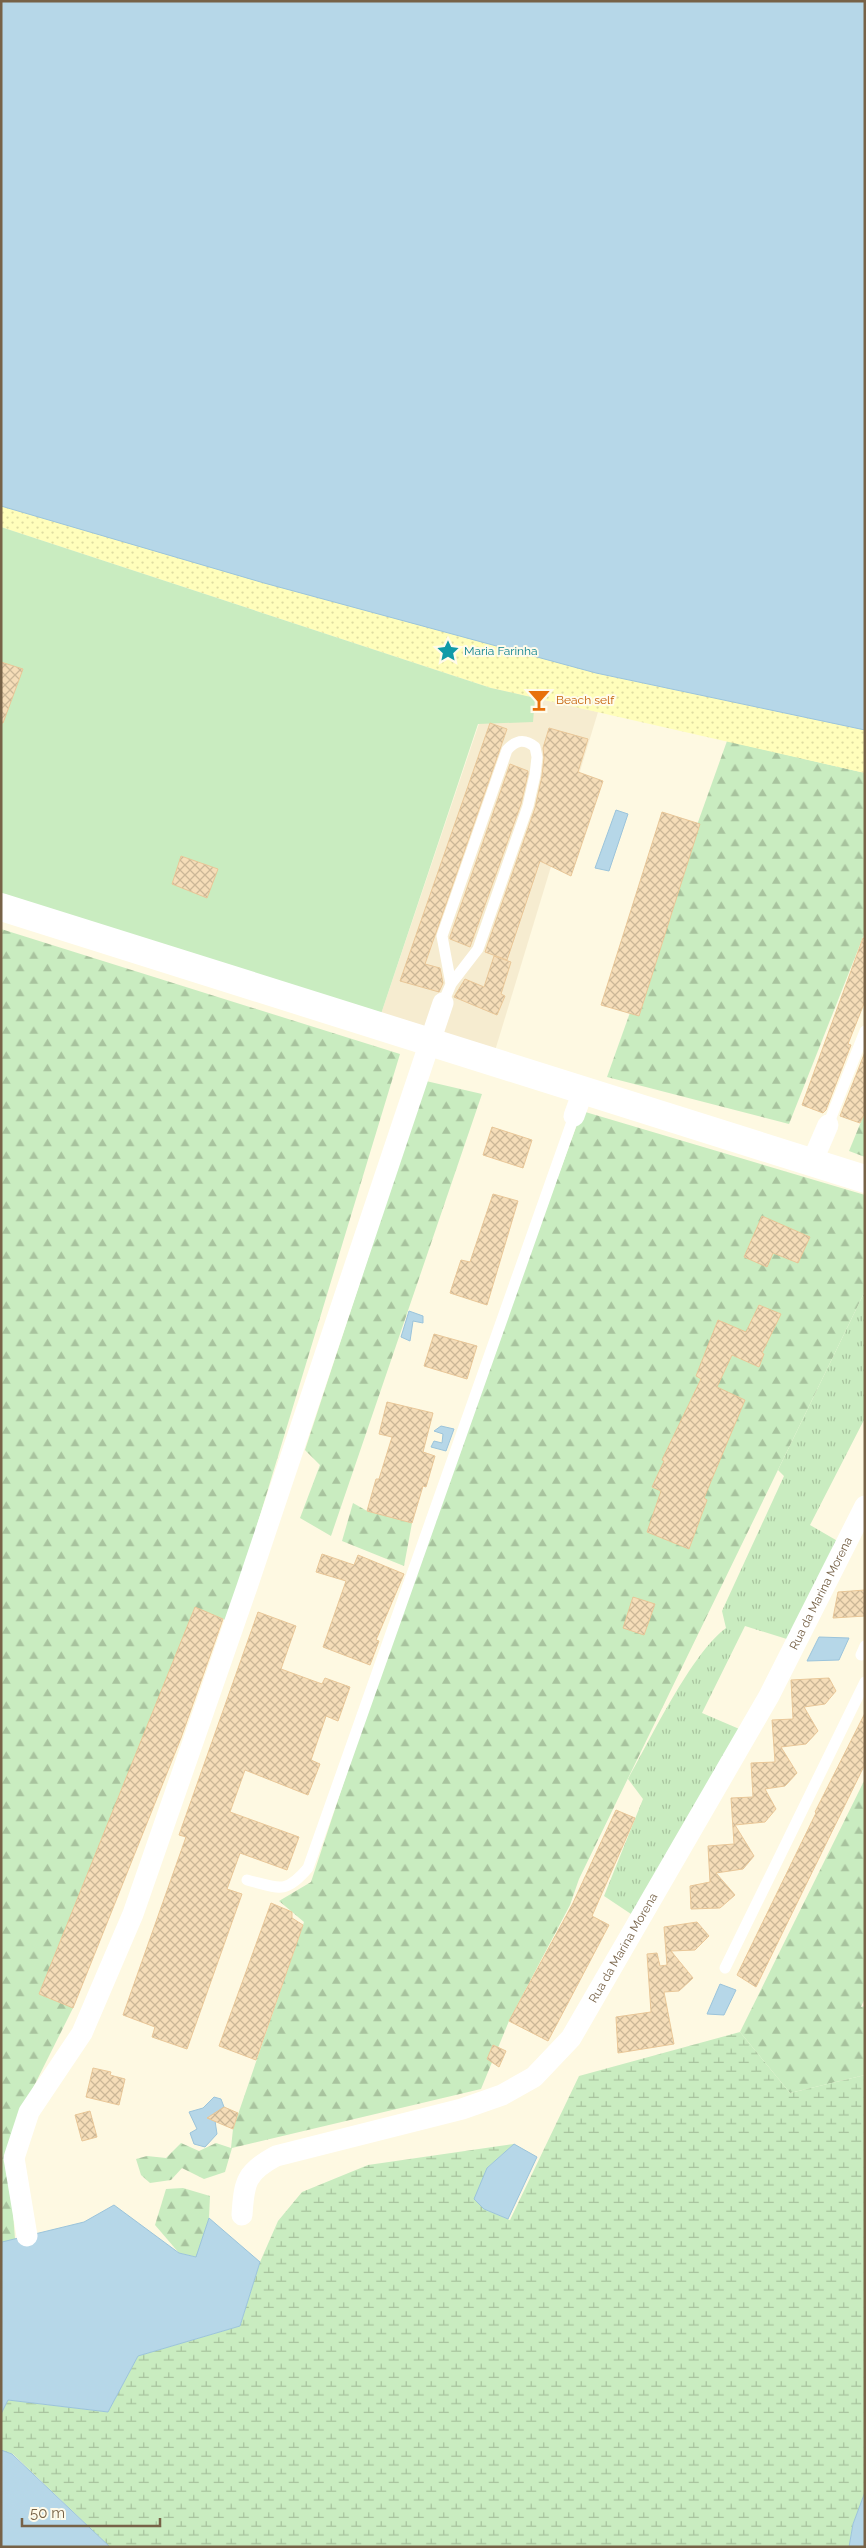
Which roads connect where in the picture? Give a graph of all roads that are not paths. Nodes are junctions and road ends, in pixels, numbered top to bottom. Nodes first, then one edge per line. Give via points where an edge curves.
1 (1, 907) edge
2 (447, 994) junction
3 (865, 1032) edge
4 (429, 1041) junction
5 (579, 1103) junction
6 (828, 1125) joint
7 (812, 1162) junction
8 (865, 1179) edge
9 (865, 1506) edge
10 (865, 1682) edge
11 (247, 1880) dead end
12 (725, 1968) dead end
13 (242, 2215) dead end
14 (28, 2236) dead end

1 - 4 main road
2 - 2 lane via 442,936 507,750 514,742 529,742 536,747 537,757 528,806 478,949
2 - 4 street
3 - 6 lane
4 - 5 main road
4 - 14 street via 244,1597 133,1914 82,2033 29,2112 14,2158
5 - 7 main road
5 - 11 lane via 308,1868 295,1883 277,1888
6 - 7 street
7 - 8 main road
9 - 13 street, Rua da Marina Morena via 760,1712 571,2038 534,2077 502,2095 276,2156 256,2167 243,2189
10 - 12 lane

